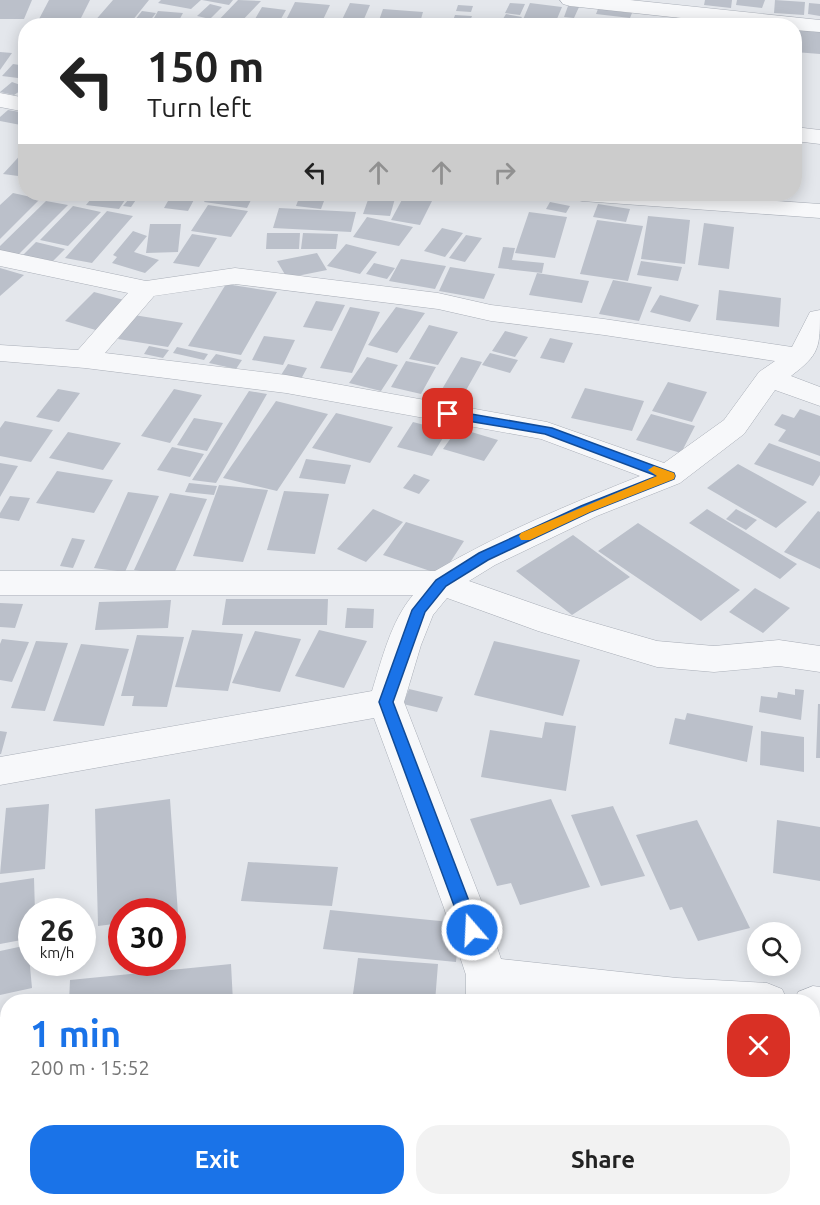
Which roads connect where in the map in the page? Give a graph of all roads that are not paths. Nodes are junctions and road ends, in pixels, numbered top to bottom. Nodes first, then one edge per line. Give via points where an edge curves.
1 (570, 0) edge
2 (743, 18) edge
3 (802, 24) edge
4 (820, 26) edge
5 (0, 100) edge
6 (18, 103) edge
7 (802, 135) edge
8 (820, 137) edge
9 (680, 201) edge
10 (820, 211) edge
11 (0, 258) edge
12 (146, 289) junction
13 (820, 318) edge
14 (0, 353) edge
15 (801, 357) junction
16 (85, 359) junction
17 (769, 378) junction
18 (820, 397) edge
19 (669, 476) junction
20 (0, 582) edge
21 (441, 583) junction
22 (820, 659) edge
23 (386, 702) junction
24 (0, 771) edge
25 (487, 989) edge
26 (623, 994) edge

1 - 2 street
3 - 4 street
5 - 6 street
7 - 8 street
9 - 10 street
11 - 12 street
12 - 15 street via 235,276 438,301 491,313
12 - 16 street
13 - 15 street
14 - 16 street
15 - 17 street
16 - 19 street via 286,384 547,431
17 - 18 street
17 - 19 street via 734,426
19 - 21 street via 519,539
20 - 21 street
21 - 22 street via 550,622 657,654 714,659 779,653
21 - 23 street via 419,610
23 - 24 street
23 - 25 street via 464,908
25 - 26 street

